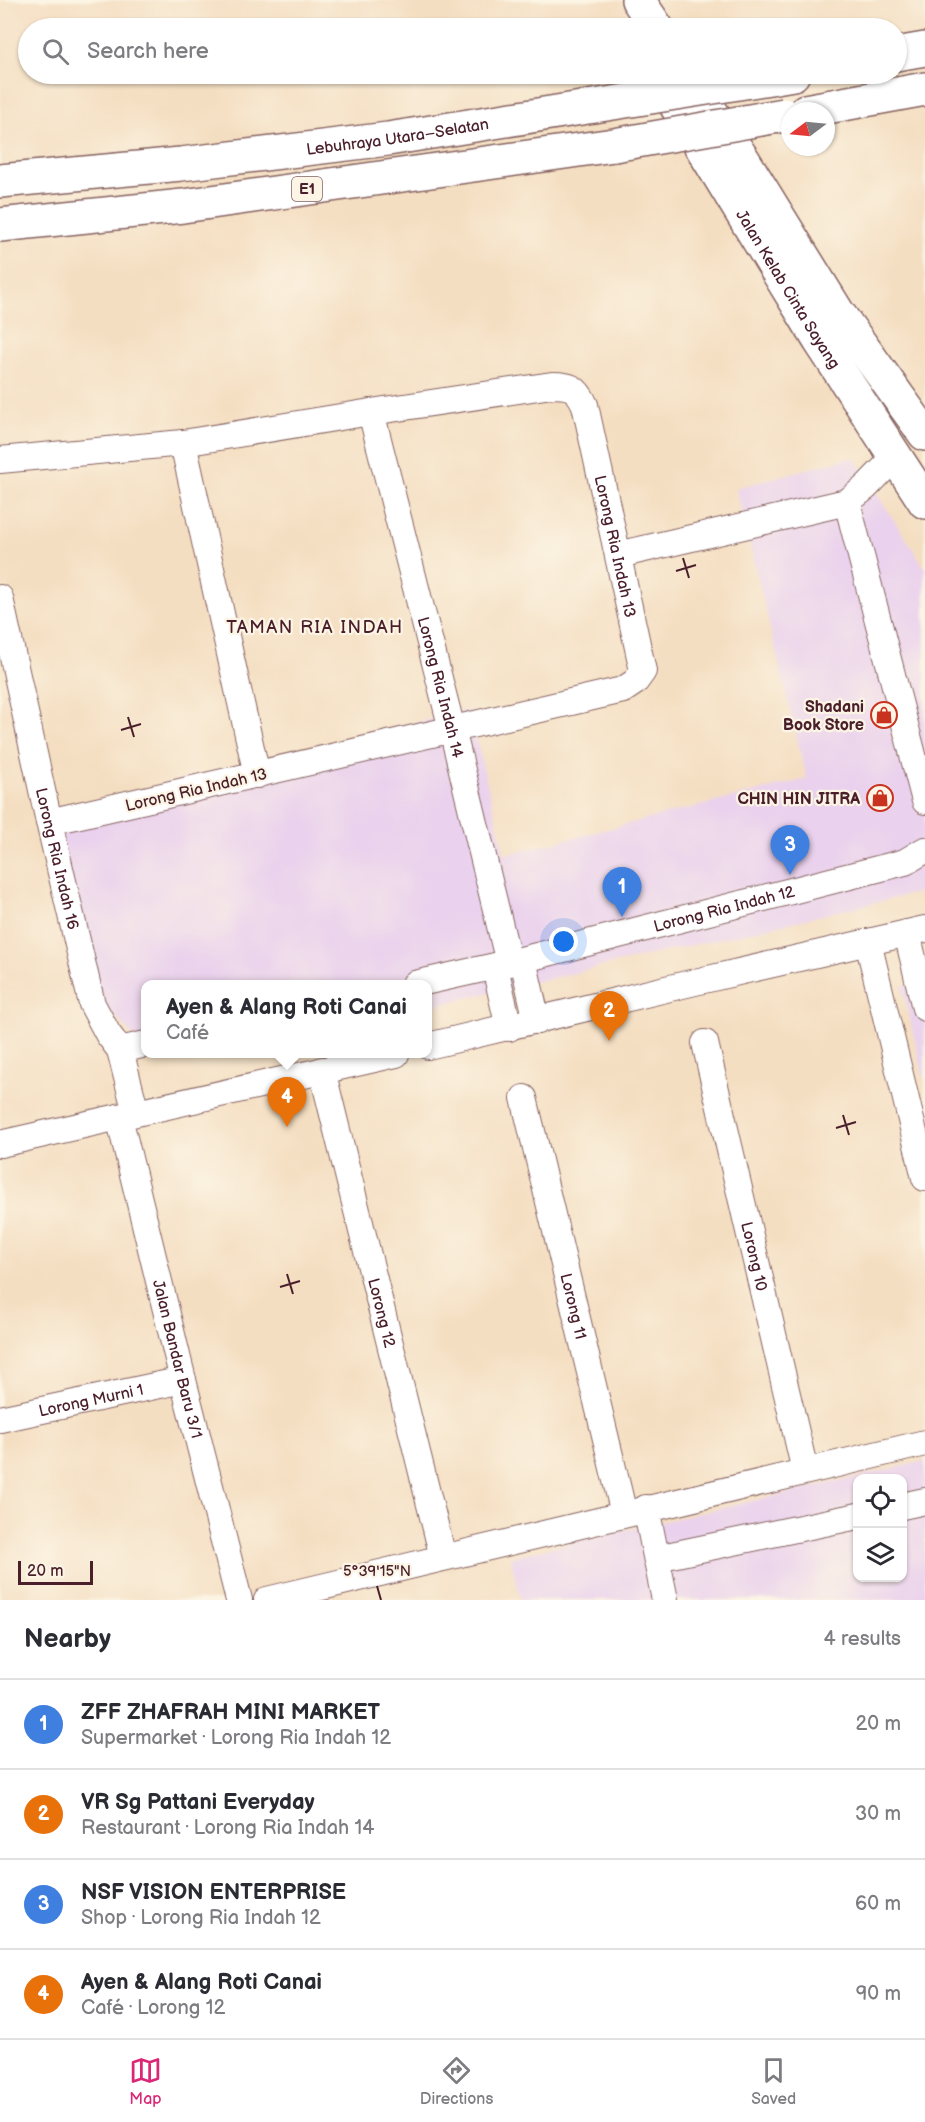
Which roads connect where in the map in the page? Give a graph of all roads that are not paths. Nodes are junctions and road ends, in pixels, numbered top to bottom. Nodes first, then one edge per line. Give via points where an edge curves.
1 (616, 0) edge
2 (638, 0) edge
3 (626, 18) edge
4 (650, 18) edge
5 (925, 49) edge
6 (907, 52) edge
7 (663, 84) edge
8 (693, 84) edge
9 (732, 84) edge
10 (925, 89) edge
11 (835, 105) edge
12 (781, 115) edge
13 (0, 181) edge
14 (0, 225) edge
15 (371, 412) junction
16 (925, 434) edge
17 (183, 443) junction
18 (895, 457) junction
19 (0, 460) edge
20 (847, 502) junction
21 (925, 502) edge
22 (618, 555) junction
23 (0, 598) edge
24 (452, 729) junction
25 (257, 775) junction
26 (925, 801) edge
27 (49, 822) junction
28 (925, 850) edge
29 (916, 931) edge
30 (868, 942) junction
31 (509, 963) junction
32 (432, 980) edge
33 (924, 1003) edge
34 (537, 1021) junction
35 (509, 1028) junction
36 (705, 1043) dead end
37 (141, 1045) edge
38 (432, 1045) edge
39 (120, 1050) junction
40 (374, 1058) edge
41 (322, 1070) junction
42 (524, 1098) dead end
43 (128, 1115) junction
44 (0, 1144) edge
45 (925, 1178) edge
46 (183, 1380) junction
47 (0, 1419) edge
48 (925, 1443) edge
49 (805, 1471) junction
50 (925, 1501) edge
51 (907, 1505) edge
52 (635, 1511) junction
53 (853, 1517) edge
54 (443, 1557) junction
55 (657, 1558) junction
56 (239, 1600) edge
57 (267, 1600) edge
58 (665, 1600) edge

1 - 3 main road
2 - 4 main road
5 - 6 main road
7 - 18 main road, Jalan Kelab Cinta Sayang
8 - 16 main road, Jalan Kelab Cinta Sayang via 838,313
9 - 13 main road, Lebuhraya Utara–Selatan, bridge via 388,139
10 - 11 main road, E1
12 - 14 main road, E1, bridge via 614,145 183,206
15 - 17 street, Lorong Ria Indah 13
15 - 22 street, Lorong Ria Indah 13 via 552,385 573,387 580,392 585,405
15 - 24 street, Lorong Ria Indah 14
17 - 19 street, Lorong Ria Indah 13
17 - 25 street
18 - 20 street
18 - 21 main road, Jalan Kelab Cinta Sayang
20 - 22 street
20 - 26 street
22 - 24 street, Lorong Ria Indah 13 via 643,671 635,682 623,690
23 - 27 street, Lorong Ria Indah 16
24 - 25 street, Lorong Ria Indah 13
24 - 31 street, Lorong Ria Indah 14
25 - 27 street, Lorong Ria Indah 13
27 - 39 street, Lorong Ria Indah 16 via 92,1004
28 - 31 street, Lorong Ria Indah 12 via 905,862
29 - 30 street
29 - 33 street
30 - 34 street
30 - 45 street
31 - 32 street, Lorong Ria Indah 12
31 - 34 street, Lorong Ria Indah 14
31 - 35 street, Lorong Ria Indah 14
34 - 35 street
35 - 38 street
36 - 49 street, Lorong 10
37 - 39 street
39 - 43 street, Lorong Ria Indah 16
40 - 41 street
41 - 43 street
41 - 54 street, Lorong 12
42 - 52 street, Lorong 11
43 - 44 street
43 - 46 street, Jalan Bandar Baru 3/1
46 - 47 street, Lorong Murni 1
46 - 56 street, Jalan Bandar Baru 3/1
48 - 49 street
49 - 52 street
50 - 51 street
52 - 54 street
52 - 55 street, Lorong 11
53 - 55 street
54 - 57 street
55 - 58 street, Lorong 11

